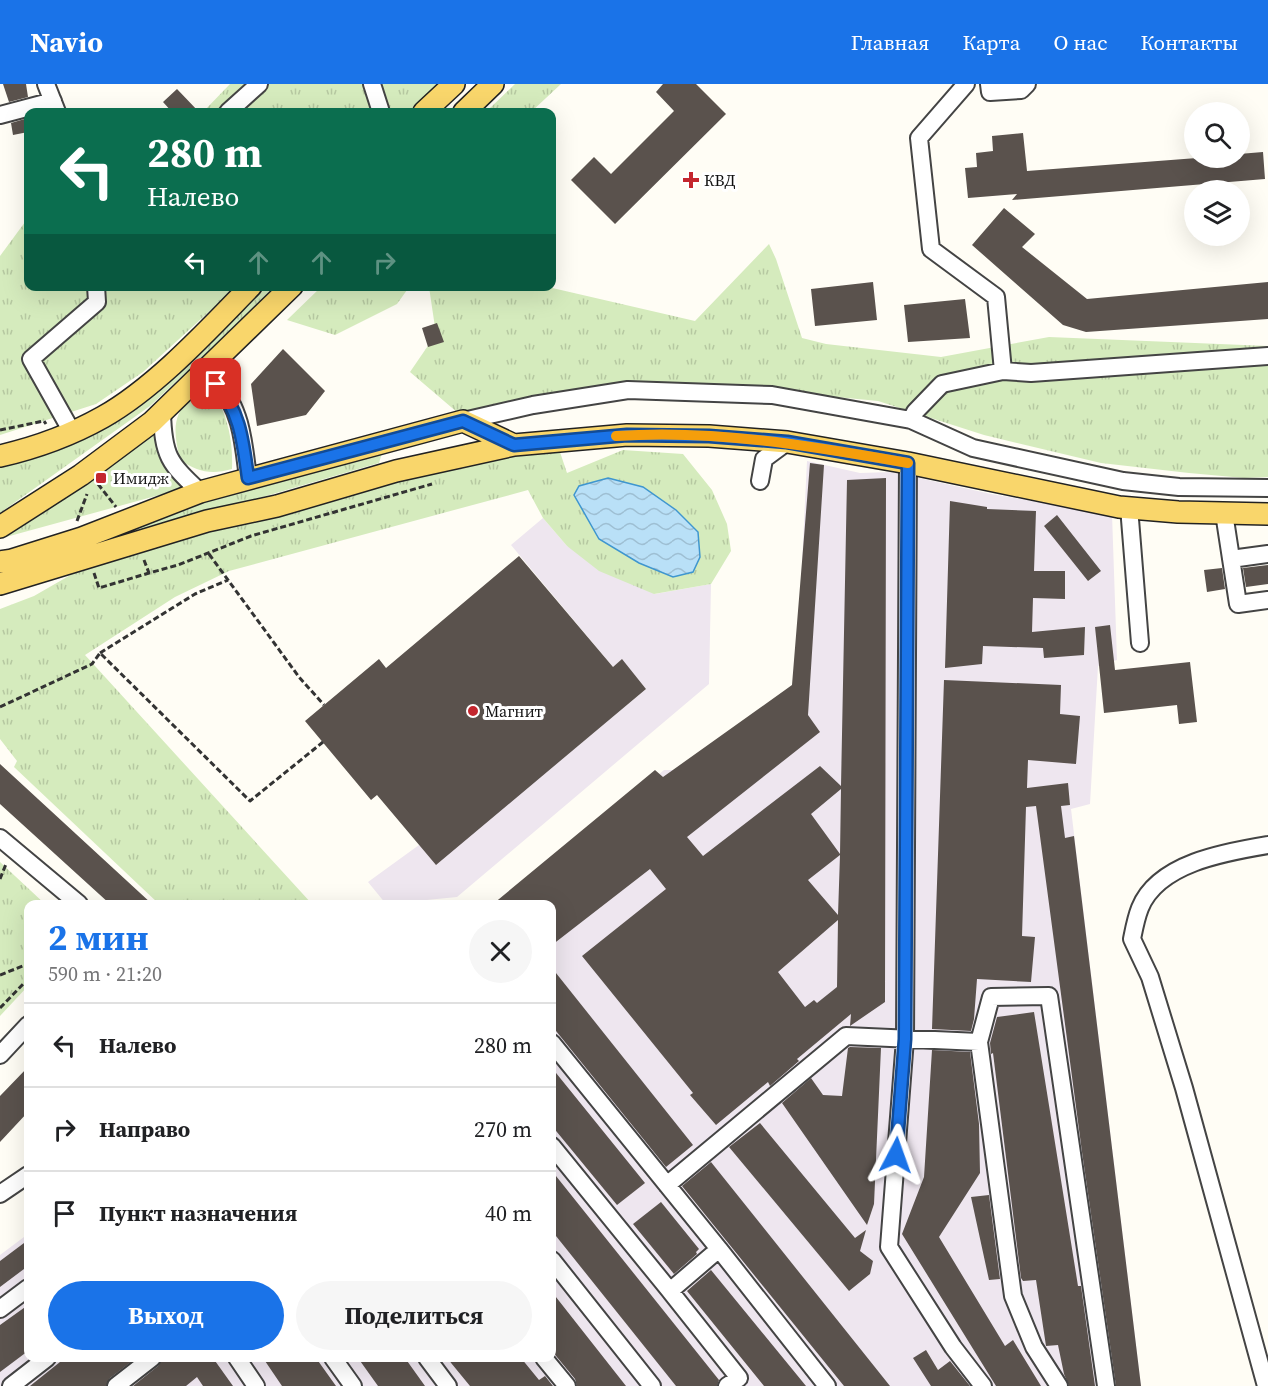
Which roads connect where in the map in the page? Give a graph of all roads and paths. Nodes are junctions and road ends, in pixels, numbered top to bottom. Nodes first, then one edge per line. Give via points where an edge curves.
1 (46, 84) edge
2 (258, 84) edge
3 (372, 84) edge
4 (454, 84) edge
5 (493, 84) edge
6 (966, 84) edge
7 (989, 84) edge
8 (1027, 84) edge
9 (55, 107) edge
10 (232, 108) edge
11 (380, 108) edge
12 (428, 108) edge
13 (468, 108) edge
14 (24, 112) edge
15 (0, 115) edge
16 (96, 291) edge
17 (246, 291) edge
18 (287, 291) edge
19 (1268, 356) edge
20 (1003, 371) junction
21 (201, 375) junction
22 (162, 412) junction
23 (910, 420) junction
24 (463, 421) junction
25 (72, 432) junction
26 (787, 442) junction
27 (514, 445) junction
28 (0, 456) edge
29 (908, 463) junction
30 (248, 478) junction
31 (759, 481) dead end
32 (1268, 488) edge
33 (200, 492) junction
34 (1129, 507) junction
35 (1224, 513) junction
36 (1268, 514) edge
37 (0, 527) edge
38 (209, 554) dead end
39 (1268, 554) edge
40 (1231, 559) junction
41 (0, 562) edge
42 (228, 580) junction
43 (0, 584) edge
44 (1268, 600) edge
45 (1140, 643) dead end
46 (100, 653) junction
47 (324, 705) dead end
48 (0, 707) edge
49 (323, 742) dead end
50 (0, 838) edge
51 (1268, 845) edge
52 (74, 900) edge
53 (24, 966) edge
54 (1, 975) edge
55 (24, 983) edge
56 (0, 1008) edge
57 (24, 1028) edge
58 (905, 1039) junction
59 (979, 1042) junction
60 (556, 1047) edge
61 (0, 1055) edge
62 (556, 1151) edge
63 (24, 1178) edge
64 (667, 1185) junction
65 (0, 1194) edge
66 (719, 1249) junction
67 (556, 1265) edge
68 (24, 1291) edge
69 (670, 1291) junction
70 (0, 1309) edge
71 (42, 1362) edge
72 (147, 1362) edge
73 (240, 1362) edge
74 (336, 1362) edge
75 (430, 1362) edge
76 (547, 1362) edge
77 (737, 1383) edge
78 (11, 1386) edge
79 (116, 1386) edge
80 (256, 1386) edge
81 (353, 1386) edge
82 (448, 1386) edge
83 (567, 1386) edge
84 (652, 1386) edge
85 (827, 1386) edge
86 (983, 1386) edge
87 (1059, 1386) edge
88 (1106, 1386) edge
89 (1266, 1386) edge

1 - 9 street
2 - 10 street
3 - 11 street
4 - 12 main road
5 - 13 main road
6 - 20 street via 919,138 931,249 996,297
7 - 8 street via 990,92 1021,90
14 - 15 street
16 - 25 street via 97,302 31,359
17 - 25 main road via 136,395 104,417
18 - 21 main road
19 - 20 street via 1031,373
20 - 23 street via 942,384
21 - 22 main road
21 - 30 street via 227,396 240,426
22 - 33 street via 162,439 170,459
22 - 37 main road via 81,475
23 - 24 street via 772,395 628,390
23 - 32 street via 973,448 1122,481 1179,488
24 - 27 main road
24 - 30 main road
25 - 28 main road
26 - 27 main road via 627,435
26 - 29 main road
26 - 31 street via 764,459
27 - 43 main road via 396,471 277,506 207,520
29 - 34 main road
29 - 58 street
30 - 33 main road
33 - 41 main road via 82,538
34 - 35 main road
34 - 45 street
35 - 36 main road
35 - 40 street
38 - 42 path
39 - 40 street
40 - 44 street via 1238,604
42 - 46 path via 195,594
42 - 47 path
46 - 48 path via 92,664
46 - 49 path via 250,801
50 - 52 street
51 - 89 street via 1228,852 1182,867 1155,886 1140,906 1132,939 1150,977 1180,1077
53 - 54 path
55 - 56 path
57 - 61 street
58 - 59 street
58 - 64 street via 846,1036
58 - 86 street via 889,1247 953,1347
59 - 87 street via 1013,1296 1034,1347
59 - 88 street via 991,998 1049,996
60 - 64 street
62 - 69 street
63 - 65 street
64 - 66 street
66 - 69 street
66 - 85 street
67 - 84 street
68 - 70 street
69 - 77 street
71 - 78 street
72 - 79 street
73 - 80 street
74 - 81 street
75 - 82 street
76 - 83 street

